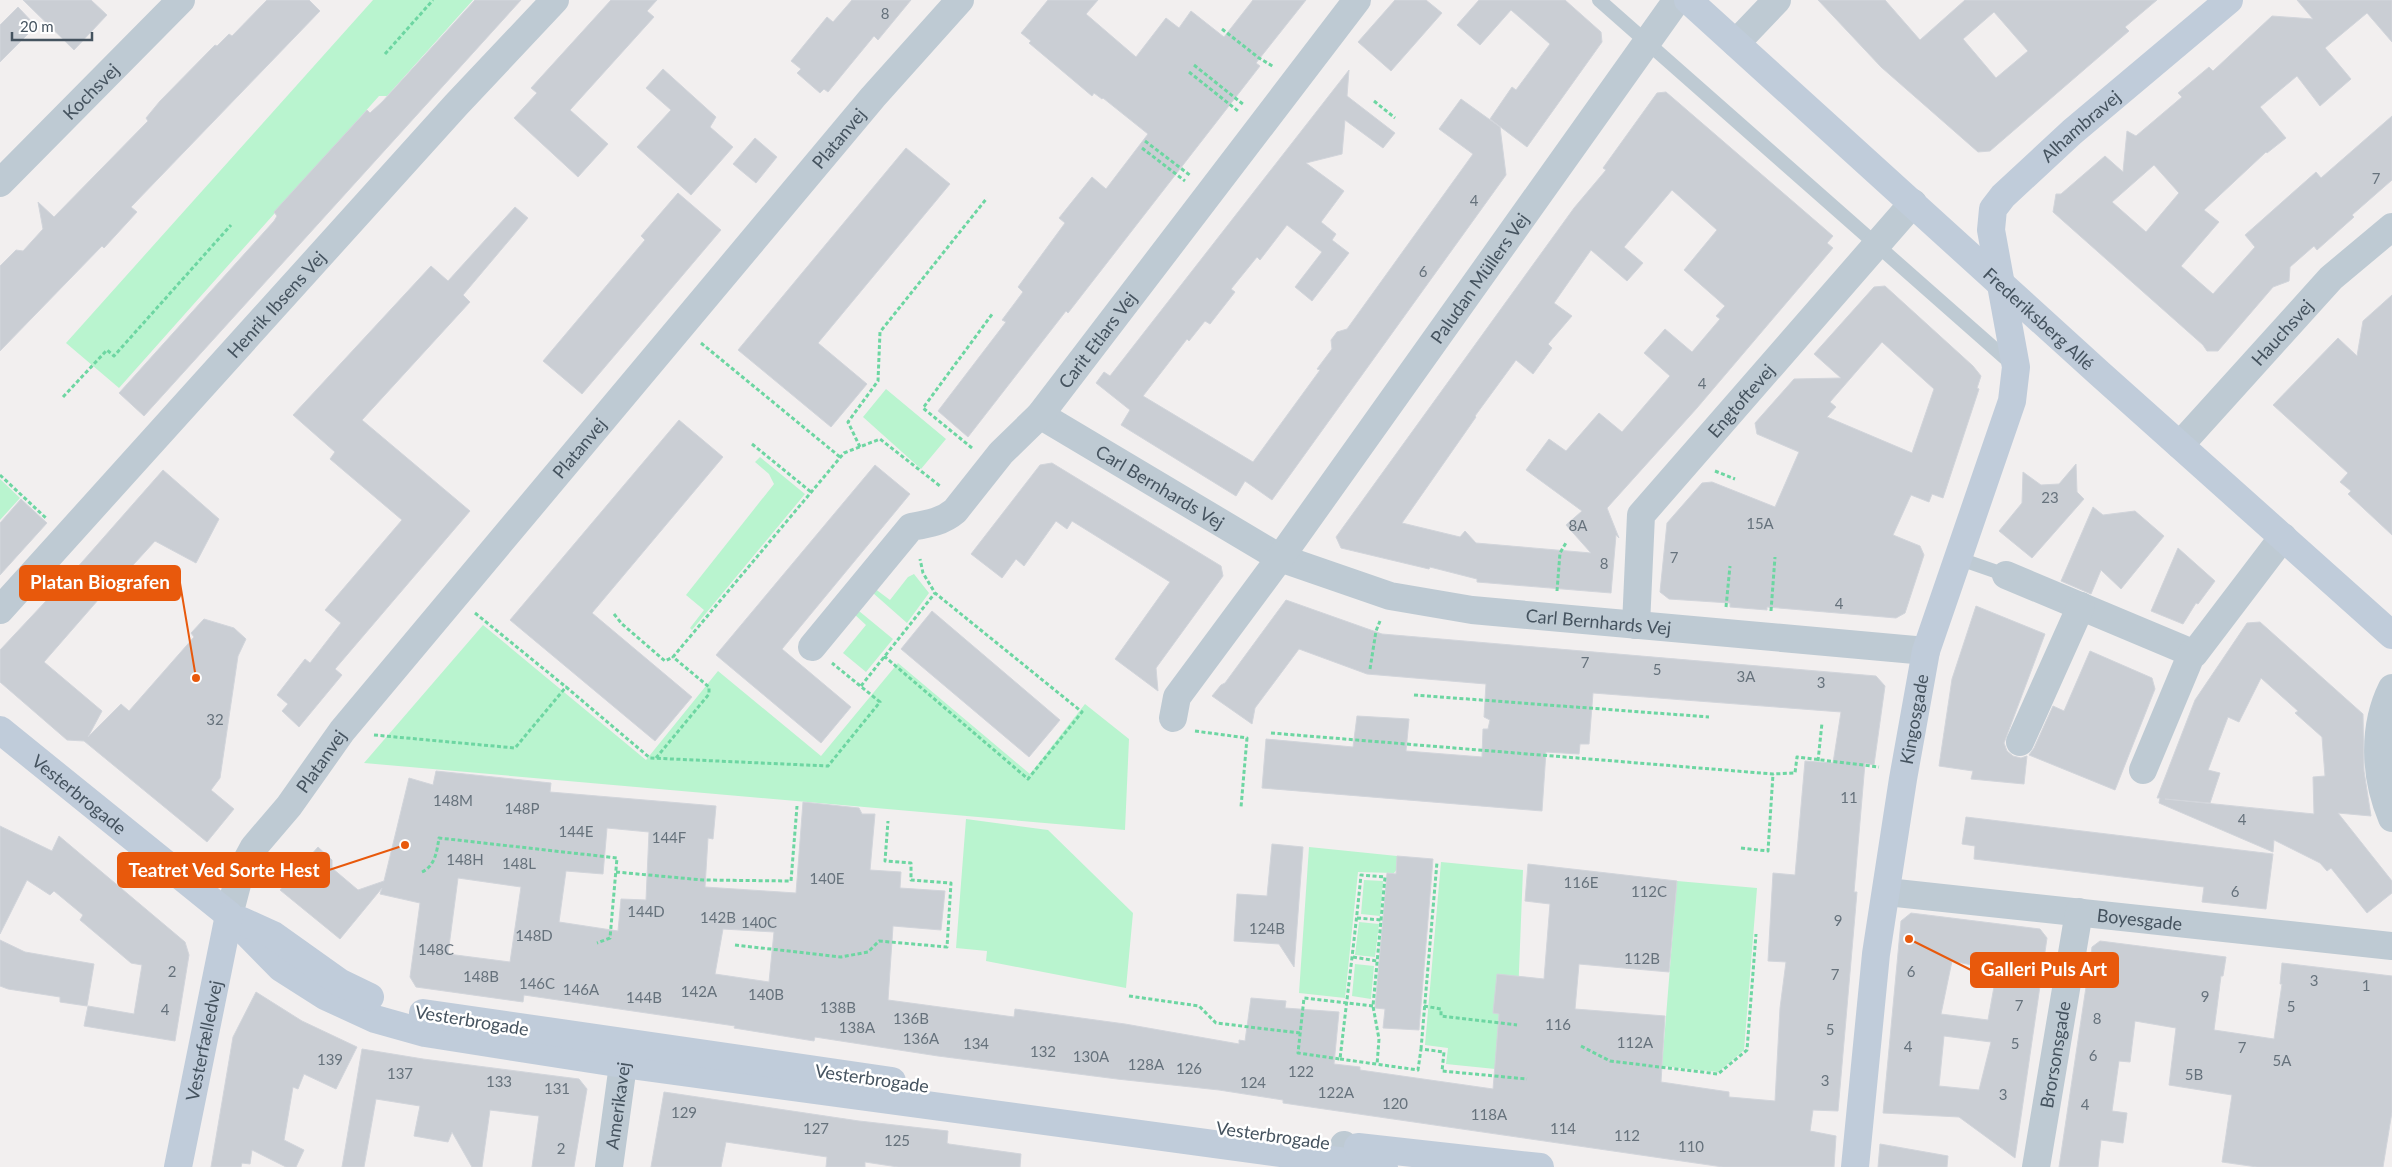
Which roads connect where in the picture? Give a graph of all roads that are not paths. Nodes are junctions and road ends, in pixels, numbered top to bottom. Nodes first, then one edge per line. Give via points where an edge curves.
1 (181, 0) edge
2 (555, 0) edge
3 (960, 0) edge
4 (1357, 0) edge
5 (1599, 0) edge
6 (1677, 0) edge
7 (1688, 0) edge
8 (1777, 0) edge
9 (2229, 0) edge
10 (1646, 42) junction
11 (1736, 43) junction
12 (0, 183) edge
13 (1913, 203) junction
14 (2392, 227) edge
15 (1876, 246) junction
16 (2000, 282) junction
17 (2016, 367) junction
18 (1040, 415) junction
19 (2180, 445) junction
20 (2283, 538) junction
21 (1280, 558) junction
22 (1957, 558) junction
23 (2006, 575) joint
24 (2081, 606) junction
25 (0, 610) edge
26 (1636, 625) junction
27 (2392, 635) edge
28 (812, 647) road end
29 (1926, 651) junction
30 (2192, 653) junction
31 (2392, 688) edge
32 (1182, 725) road end
33 (0, 730) edge
34 (2020, 742) dead end
35 (2143, 770) dead end
36 (2392, 818) edge
37 (1887, 892) junction
38 (2079, 912) junction
39 (229, 915) junction
40 (2392, 946) edge
41 (625, 1053) junction
42 (1343, 1158) edge
43 (178, 1167) edge
44 (609, 1167) edge
45 (1384, 1167) edge
46 (1540, 1167) edge
47 (1855, 1167) edge
48 (2036, 1167) edge

1 - 12 street, Kochsvej
2 - 25 street, Henrik Ibsens Vej via 456,105
3 - 39 street, Platanvej via 873,97 342,731 289,806 254,847 240,873
4 - 18 street, Carit Etlars Vej
5 - 10 lane
6 - 10 street, Paludan Müllers Vej
7 - 11 street, Frederiksberg Allé
8 - 11 street
9 - 16 street, Alhambravej via 2072,132 1999,200 1991,219 1991,230
10 - 15 lane via 1756,136
10 - 21 street, Paludan Müllers Vej
11 - 13 street, Frederiksberg Allé
13 - 15 street, Engtoftevej
13 - 16 street, Frederiksberg Allé
14 - 19 street, Hauchsvej via 2331,278
15 - 17 lane
15 - 26 street, Engtoftevej via 1641,514
16 - 17 street, Kingosgade
16 - 19 street, Frederiksberg Allé
17 - 22 street, Kingosgade via 2012,401
18 - 21 street, Carl Bernhards Vej
18 - 28 street, Carit Etlars Vej via 946,518 911,527
19 - 20 street, Frederiksberg Allé
20 - 27 street, Frederiksberg Allé
20 - 30 street
21 - 26 street, Carl Bernhards Vej via 1390,596 1472,610
21 - 32 street via 1178,697
22 - 23 lane
22 - 29 street, Kingosgade
23 - 24 street
24 - 30 street
24 - 34 street
26 - 29 street, Carl Bernhards Vej
29 - 37 street, Kingosgade via 1904,770
30 - 35 street
31 - 36 street via 2377,740 2380,785
33 - 39 street, Vesterbrogade
37 - 38 street, Boyesgade
37 - 47 street, Kingosgade via 1876,954
38 - 40 street, Boyesgade
38 - 48 street, Brorsonsgade
39 - 41 street, Vesterbrogade via 269,958 288,973 325,996 375,1019 425,1033
39 - 43 street, Vesterfælledvej
41 - 42 street, Vesterbrogade
41 - 44 street, Amerikavej
42 - 45 street, Vesterbrogade
42 - 46 street, Vesterbrogade

